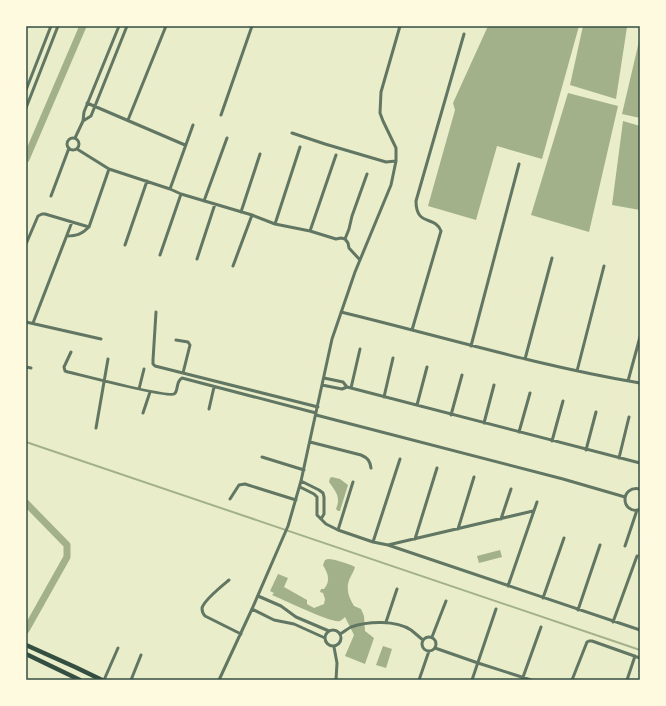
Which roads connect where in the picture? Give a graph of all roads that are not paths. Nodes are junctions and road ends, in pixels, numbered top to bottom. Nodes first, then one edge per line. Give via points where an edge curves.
1 (51, 26) edge
2 (58, 26) edge
3 (119, 26) edge
4 (127, 26) edge
5 (166, 26) edge
6 (252, 26) edge
7 (400, 26) edge
8 (464, 34) dead end
9 (33, 72) junction
10 (39, 75) junction
11 (26, 90) edge
12 (87, 103) junction
13 (95, 106) junction
14 (26, 108) edge
15 (220, 115) dead end
16 (128, 120) junction
17 (84, 121) junction
18 (193, 125) dead end
19 (292, 133) dead end
20 (75, 138) junction
21 (227, 138) dead end
22 (186, 145) junction
23 (300, 147) dead end
24 (69, 148) junction
25 (77, 149) junction
26 (260, 154) dead end
27 (336, 155) dead end
28 (396, 161) junction
29 (519, 164) dead end
30 (109, 169) junction
31 (367, 174) dead end
32 (147, 181) junction
33 (170, 189) junction
34 (181, 194) junction
35 (51, 196) dead end
36 (204, 201) junction
37 (215, 204) junction
38 (241, 212) junction
39 (252, 215) junction
40 (72, 222) junction
41 (275, 224) junction
42 (89, 227) junction
43 (310, 231) junction
44 (67, 236) junction
45 (345, 239) junction
46 (26, 244) edge
47 (126, 245) dead end
48 (160, 255) dead end
49 (552, 258) dead end
50 (196, 259) dead end
51 (360, 260) junction
52 (233, 266) dead end
53 (604, 266) dead end
54 (156, 312) dead end
55 (341, 312) junction
56 (26, 322) edge
57 (33, 323) junction
58 (412, 330) junction
59 (640, 337) edge
60 (101, 339) dead end
61 (176, 340) dead end
62 (471, 346) junction
63 (360, 349) dead end
64 (71, 352) dead end
65 (393, 358) dead end
66 (108, 359) dead end
67 (525, 359) junction
68 (26, 367) edge
69 (427, 367) dead end
70 (31, 368) dead end
71 (144, 369) dead end
72 (577, 371) junction
73 (183, 373) junction
74 (462, 375) dead end
75 (324, 378) junction
76 (104, 381) junction
77 (628, 381) junction
78 (640, 383) edge
79 (322, 385) junction
80 (494, 385) dead end
81 (214, 386) junction
82 (349, 388) junction
83 (139, 389) junction
84 (150, 392) junction
85 (530, 394) dead end
86 (384, 397) junction
87 (563, 401) dead end
88 (417, 405) junction
89 (318, 407) junction
90 (209, 409) dead end
91 (596, 412) dead end
92 (142, 413) dead end
93 (316, 414) junction
94 (452, 415) junction
95 (628, 417) dead end
96 (484, 423) junction
97 (96, 428) dead end
98 (519, 432) junction
99 (552, 440) junction
100 (310, 442) junction
101 (586, 450) junction
102 (262, 457) dead end
103 (619, 458) junction
104 (400, 459) dead end
105 (640, 463) edge
106 (371, 468) dead end
107 (437, 468) dead end
108 (304, 470) junction
109 (474, 477) dead end
110 (301, 481) junction
111 (353, 482) dead end
112 (300, 487) junction
113 (511, 489) dead end
114 (640, 489) edge
115 (625, 497) junction
116 (230, 499) dead end
117 (296, 500) junction
118 (537, 502) dead end
119 (639, 510) edge
120 (533, 511) junction
121 (321, 519) junction
122 (501, 519) junction
123 (458, 529) junction
124 (338, 530) junction
125 (564, 538) dead end
126 (415, 539) junction
127 (373, 542) junction
128 (388, 545) junction
129 (600, 545) dead end
130 (625, 546) dead end
131 (637, 556) dead end
132 (229, 580) dead end
133 (508, 586) junction
134 (397, 589) dead end
135 (258, 596) junction
136 (542, 598) junction
137 (446, 601) dead end
138 (252, 609) junction
139 (496, 609) dead end
140 (578, 610) junction
141 (296, 617) junction
142 (386, 622) junction
143 (613, 622) junction
144 (294, 624) junction
145 (541, 627) dead end
146 (640, 630) edge
147 (329, 631) junction
148 (241, 634) junction
149 (340, 634) junction
150 (432, 637) junction
151 (325, 638) junction
152 (423, 640) junction
153 (26, 645) edge
154 (334, 647) junction
155 (118, 648) dead end
156 (435, 648) junction
157 (429, 651) junction
158 (26, 654) edge
159 (141, 655) dead end
160 (635, 656) junction
161 (640, 658) edge
162 (478, 663) junction
163 (522, 679) edge
164 (80, 680) edge
165 (103, 680) edge
166 (131, 680) edge
167 (219, 680) edge
168 (336, 680) edge
169 (419, 680) edge
170 (472, 680) edge
171 (531, 680) edge
172 (572, 680) edge
173 (627, 680) edge

1 - 9 street
2 - 10 street
3 - 12 street
4 - 13 street
5 - 16 street
6 - 15 street
7 - 28 street via 380,103 380,113 396,148
8 - 58 street via 416,201 419,215 439,226 441,231
9 - 10 street
9 - 11 street
10 - 14 street
12 - 13 street
12 - 17 street
13 - 16 street
13 - 17 street via 91,116
16 - 22 street
17 - 20 street
18 - 22 street
19 - 28 street via 386,162
20 - 24 street via 68,141
20 - 25 street via 79,143
21 - 36 street
22 - 33 street
23 - 41 street
24 - 25 street
24 - 35 street
25 - 30 street
26 - 38 street
27 - 43 street
28 - 51 street via 391,185
29 - 62 street
30 - 32 street
30 - 42 street
31 - 45 street
32 - 33 street
32 - 47 street
33 - 34 street
34 - 36 street
34 - 48 street
36 - 37 street
37 - 38 street
37 - 50 street
38 - 39 street
39 - 41 street
39 - 52 street
40 - 42 street
40 - 44 street
40 - 46 street via 39,214
41 - 43 street
42 - 44 street via 78,236
43 - 45 street via 336,239
44 - 57 street
45 - 51 street
49 - 67 street
51 - 55 street
53 - 72 street
54 - 73 street via 153,364
55 - 58 street
55 - 75 street
56 - 57 street
57 - 60 street
58 - 62 street
59 - 77 street
61 - 73 street via 188,342 190,345
62 - 67 street
63 - 82 street
64 - 76 street via 64,367 65,371
65 - 86 street
66 - 76 street
67 - 72 street
68 - 70 street
69 - 88 street
71 - 83 street
72 - 77 street
73 - 89 street
74 - 94 street
75 - 79 street
75 - 82 street via 343,382
76 - 83 street
76 - 97 street
77 - 78 street
79 - 82 street
79 - 89 street
80 - 96 street
81 - 84 street via 182,378 178,381 174,394
81 - 90 street
81 - 93 street
82 - 86 street
83 - 84 street
84 - 92 street
85 - 98 street
86 - 88 street
87 - 99 street
88 - 94 street
89 - 93 street
91 - 101 street
93 - 100 street
93 - 115 street
94 - 96 street
95 - 103 street
96 - 98 street
98 - 99 street
99 - 101 street
100 - 106 street via 361,455 368,459
100 - 108 street
101 - 103 street
102 - 108 street
103 - 105 street
104 - 127 street
107 - 126 street
108 - 110 street
109 - 123 street
110 - 112 street
110 - 121 street via 323,493 324,514
111 - 124 street
112 - 117 street
112 - 121 street via 317,497 317,515
113 - 122 street
114 - 115 street via 632,489
115 - 119 street via 628,507
116 - 117 street via 239,485 245,484
117 - 135 street via 288,526
118 - 120 street
119 - 130 street
120 - 122 street
120 - 133 street
121 - 124 street
122 - 123 street
123 - 126 street
124 - 127 street
125 - 136 street
126 - 128 street
127 - 128 street
128 - 133 street
129 - 140 street
131 - 143 street
132 - 148 street via 206,602 202,612 209,619
133 - 136 street
134 - 142 street
135 - 138 street
135 - 141 street via 281,606
136 - 140 street
137 - 150 street
138 - 144 street via 274,620
138 - 148 street
139 - 162 street
140 - 143 street
141 - 144 street
141 - 147 street
142 - 149 street via 365,623
142 - 152 street via 400,625
143 - 146 street
144 - 151 street
145 - 163 street
147 - 149 street via 336,630
147 - 151 street
148 - 167 street
149 - 154 street via 341,642
150 - 152 street
150 - 156 street via 436,640
151 - 154 street via 328,645
152 - 157 street via 423,646
153 - 165 main road
154 - 168 street via 337,663
155 - 165 street
156 - 157 street
156 - 162 street
157 - 169 street
158 - 164 main road
159 - 166 street
160 - 161 street
160 - 172 street via 589,641
160 - 173 street
162 - 163 street
162 - 170 street
163 - 171 street

